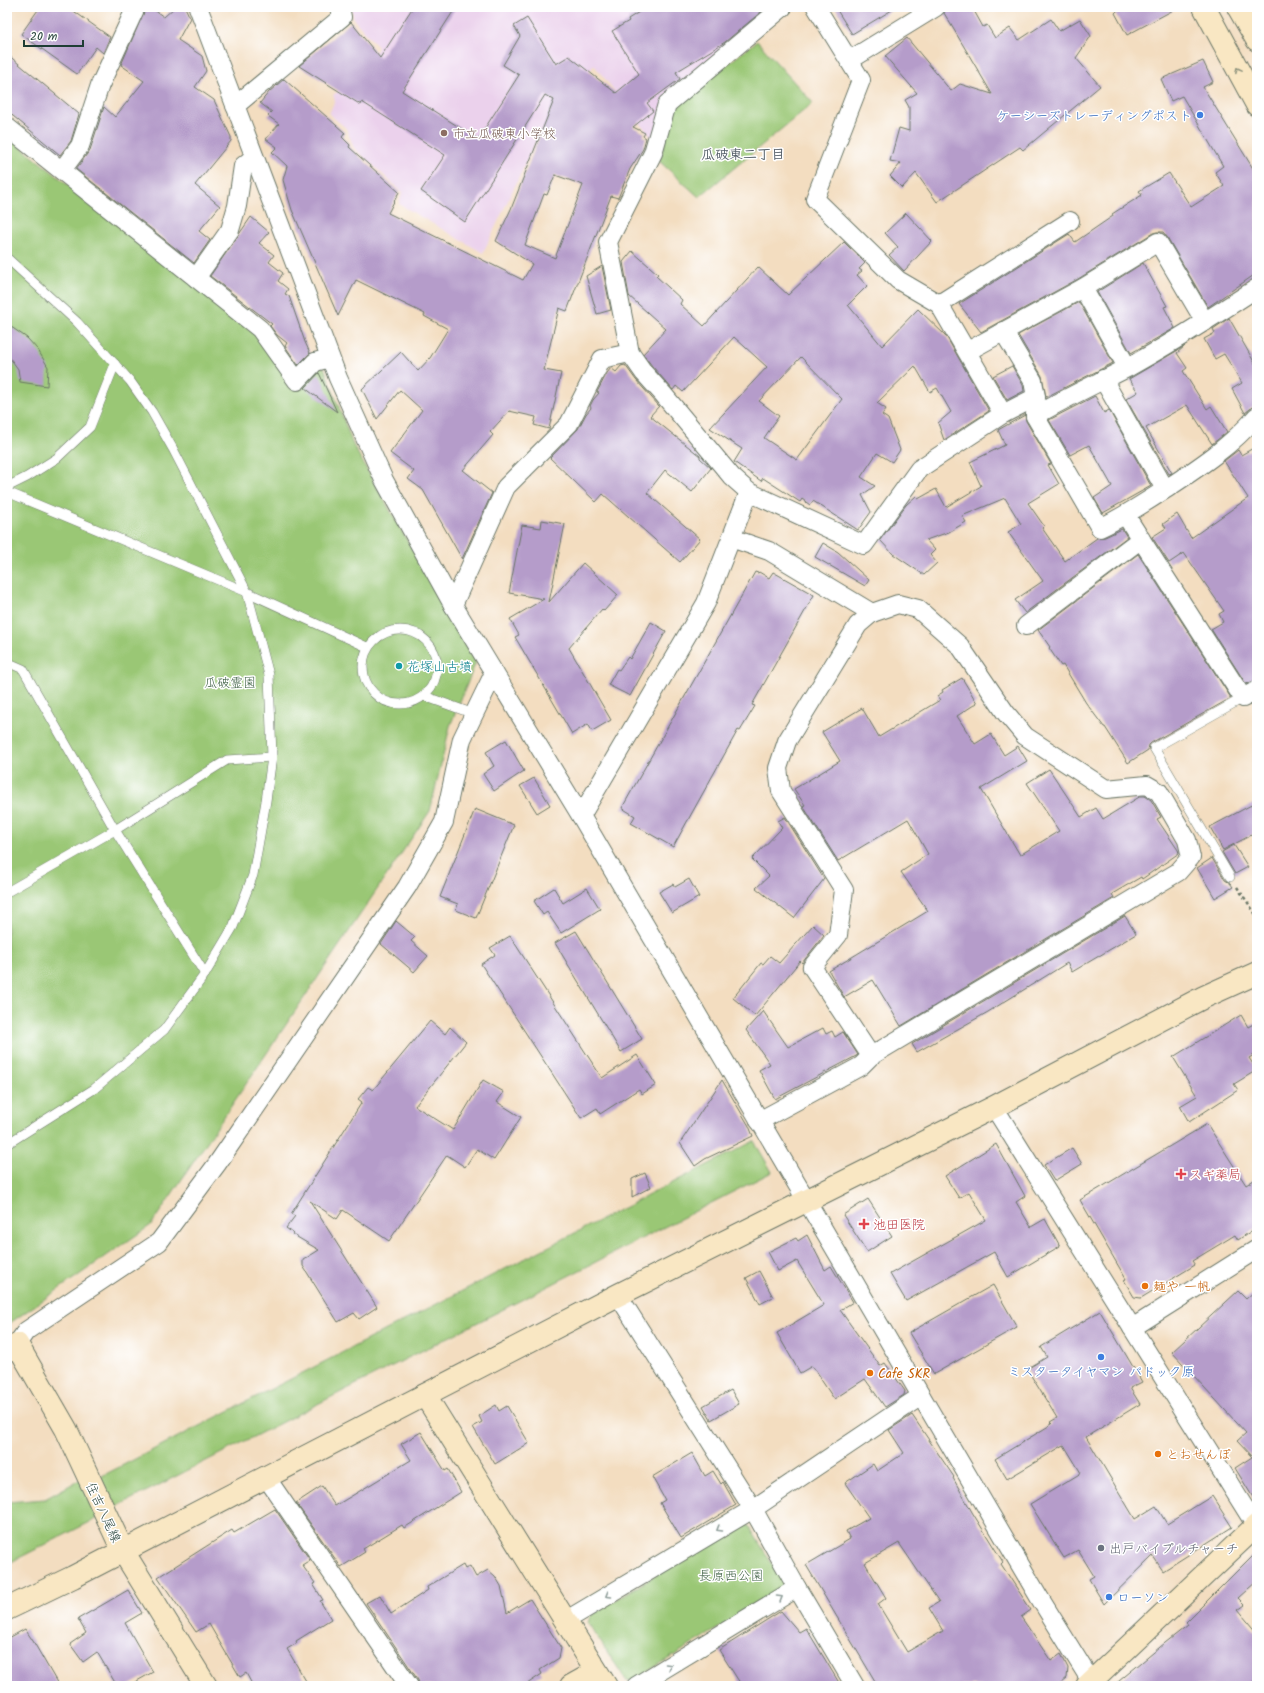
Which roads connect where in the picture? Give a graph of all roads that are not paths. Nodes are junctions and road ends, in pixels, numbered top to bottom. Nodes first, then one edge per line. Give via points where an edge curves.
1 (136, 7) edge
2 (198, 7) edge
3 (340, 7) edge
4 (783, 7) edge
5 (816, 7) edge
6 (936, 7) edge
7 (1204, 7) edge
8 (1238, 7) edge
9 (1254, 29) edge
10 (850, 60) junction
11 (1257, 104) edge
12 (235, 106) junction
13 (7, 126) edge
14 (254, 157) junction
15 (62, 170) junction
16 (1070, 221) dead end
17 (7, 258) edge
18 (196, 278) junction
19 (1084, 288) junction
20 (1257, 288) edge
21 (939, 304) junction
22 (1205, 322) junction
23 (1003, 331) junction
24 (968, 351) junction
25 (630, 353) junction
26 (330, 358) junction
27 (115, 364) junction
28 (1127, 367) junction
29 (1103, 379) junction
30 (1036, 397) junction
31 (1003, 414) junction
32 (1035, 416) junction
33 (1257, 416) edge
34 (7, 487) edge
35 (1165, 489) junction
36 (7, 492) edge
37 (749, 492) junction
38 (1126, 516) junction
39 (731, 538) junction
40 (1141, 539) junction
41 (247, 592) junction
42 (453, 605) junction
43 (872, 613) junction
44 (1026, 626) dead end
45 (367, 646) junction
46 (7, 662) edge
47 (494, 673) junction
48 (1250, 694) edge
49 (424, 696) junction
50 (474, 714) junction
51 (272, 757) junction
52 (581, 816) junction
53 (115, 830) junction
54 (1230, 877) road end
55 (7, 892) edge
56 (1257, 972) edge
57 (205, 974) junction
58 (872, 1056) junction
59 (994, 1107) junction
60 (759, 1121) junction
61 (7, 1144) edge
62 (806, 1201) junction
63 (1257, 1249) edge
64 (618, 1295) junction
65 (1132, 1328) junction
66 (12, 1347) edge
67 (425, 1395) junction
68 (921, 1396) junction
69 (266, 1477) junction
70 (753, 1509) junction
71 (1256, 1525) edge
72 (123, 1551) junction
73 (797, 1588) junction
74 (7, 1609) edge
75 (565, 1621) junction
76 (601, 1679) edge
77 (1091, 1685) edge
78 (206, 1686) edge
79 (409, 1686) edge
80 (571, 1686) edge
81 (636, 1686) edge
82 (855, 1686) edge

1 - 15 street via 100,85 80,146
2 - 12 street
3 - 12 street via 342,17
4 - 25 street via 667,104 653,153 608,242
5 - 10 street
6 - 10 street
11 -> 7 street
8 - 9 street
10 - 21 street via 861,80 815,199 898,280
12 - 14 street
13 - 15 street
14 - 18 street via 242,166 237,206 230,230
14 - 26 street
15 - 18 street
16 - 21 street
17 - 27 lane via 77,322
18 - 26 street via 260,329 297,381 315,362
19 - 22 street via 1158,242
19 - 23 street
19 - 28 street
20 - 22 street
21 - 24 street
22 - 28 street
23 - 24 street
23 - 30 street via 1023,361 1033,381
24 - 31 street
25 - 37 street via 732,477
25 - 42 street via 602,359 569,424 506,487
26 - 42 street via 384,480
27 - 34 lane via 90,427 57,458
27 - 41 lane via 152,412
28 - 29 street
29 - 32 street
29 - 35 street
30 - 31 street
30 - 32 street
31 - 37 street via 919,468 864,545
32 - 38 street via 1100,528
33 - 35 street via 1244,431 1205,464
35 - 38 street
36 - 41 lane
37 - 39 street
38 - 40 street
39 - 43 street via 769,551
39 - 52 street via 706,603
40 - 44 street
40 - 48 street
41 - 45 lane
41 - 51 lane via 269,675
42 - 47 street
43 - 58 street via 858,625 787,741 778,768 781,791 844,890 838,935 812,967
43 - 58 street via 898,604 918,609 960,646 1005,712 1025,736 1106,790 1147,785 1159,792 1187,840 1191,857 1178,872
45 - 49 lane via 362,669 368,687 375,695 394,704 407,704
45 - 49 lane via 376,637 398,629 415,632 430,644 437,661 437,674 433,686
46 - 53 lane via 23,670
47 - 50 street
47 - 52 street
48 - 54 lane via 1154,748
49 - 50 lane
50 - 66 street via 462,738 444,822 407,887 217,1164 159,1242 26,1331
51 - 53 lane via 227,760
51 - 57 lane via 253,875 233,927
52 - 60 street
53 - 55 lane
53 - 57 lane
56 - 59 street
57 - 61 lane via 164,1030 94,1089
58 - 60 street via 861,1066
59 - 62 street
59 - 65 street
60 - 62 street
62 - 64 street
62 - 68 street
63 - 65 street
64 - 67 street
64 - 70 street
65 - 71 street
66 - 72 street, 住吉八尾線 via 66,1429
67 - 69 street
67 - 75 street
68 - 70 street
68 - 77 street
69 - 72 street
69 - 79 street
70 - 73 street
70 -> 75 street
71 - 77 street
72 - 74 street
72 - 78 street, 住吉八尾線
81 -> 73 street
73 - 82 street
75 - 76 street
76 - 80 street

